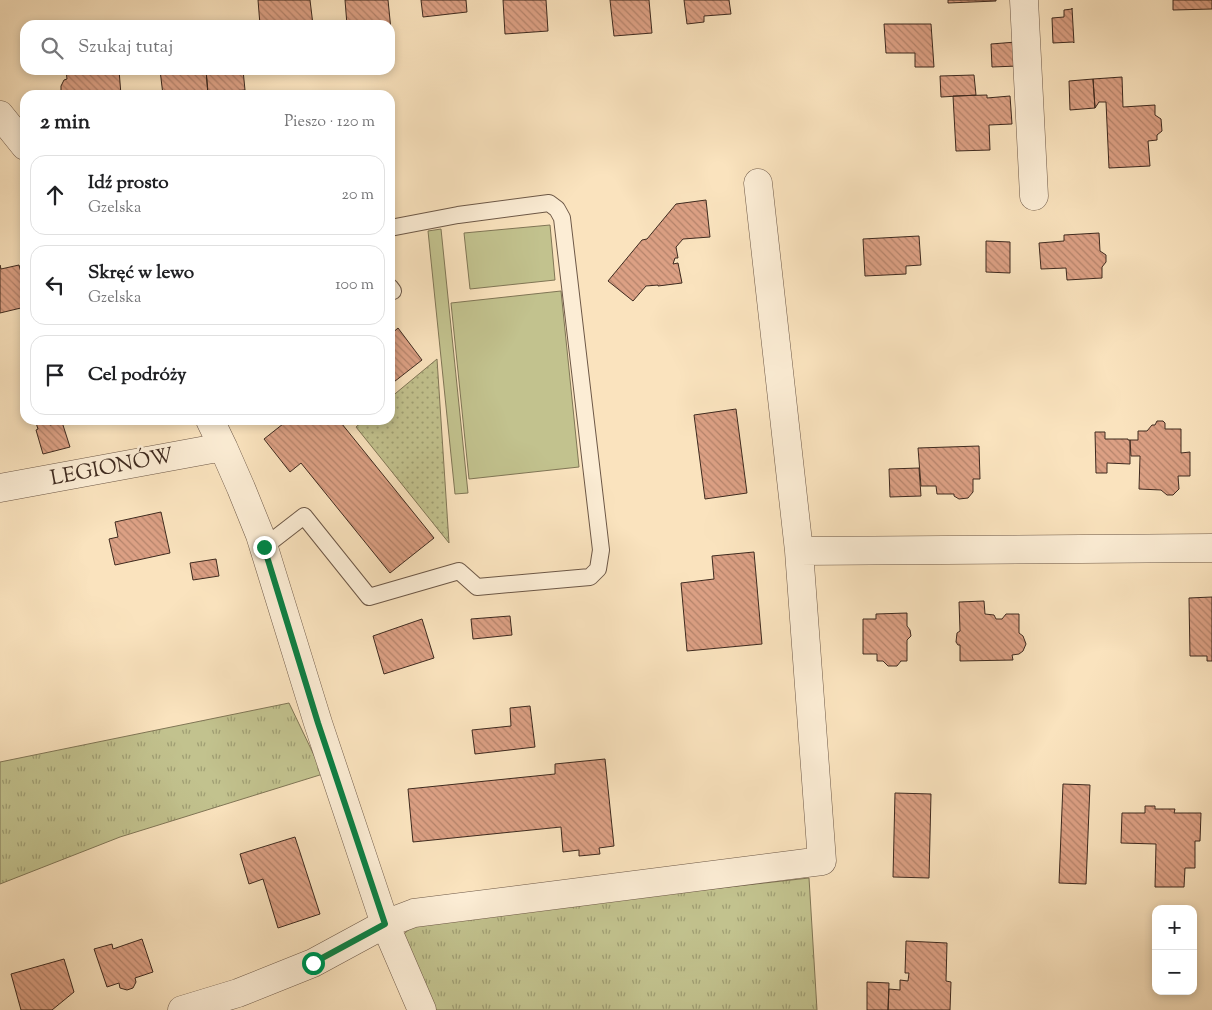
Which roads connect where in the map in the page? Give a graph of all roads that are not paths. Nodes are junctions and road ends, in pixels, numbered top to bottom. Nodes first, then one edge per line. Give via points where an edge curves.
1 (1024, 0) edge
2 (0, 114) edge
3 (20, 140) edge
4 (758, 183) dead end
5 (1034, 196) dead end
6 (395, 227) edge
7 (212, 425) edge
8 (223, 446) junction
9 (0, 488) edge
10 (264, 547) junction
11 (1212, 548) edge
12 (799, 551) junction
13 (385, 924) junction
14 (182, 1010) edge
15 (422, 1010) edge

1 - 5 street
2 - 3 street
4 - 12 street
6 - 10 lane via 549,203 557,209 562,218 601,550 598,569 590,577 477,587 459,571 369,597 304,516
7 - 8 street
8 - 9 street, LEGIONÓW
8 - 10 street
10 - 13 street
11 - 12 street
12 - 13 street via 822,862 414,913
13 - 14 street via 313,963 238,993
13 - 15 street

